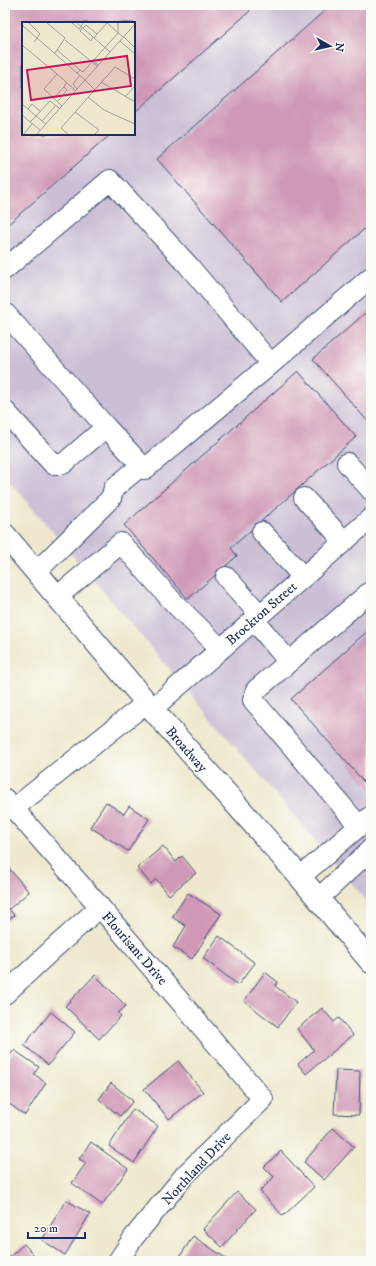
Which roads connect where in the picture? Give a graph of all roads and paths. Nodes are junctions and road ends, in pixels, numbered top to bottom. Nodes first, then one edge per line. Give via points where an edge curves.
1 (5, 269) edge
2 (371, 277) edge
3 (5, 313) edge
4 (271, 364) junction
5 (5, 412) edge
6 (106, 427) junction
7 (347, 464) dead end
8 (145, 469) junction
9 (371, 490) edge
10 (304, 498) dead end
11 (371, 518) edge
12 (262, 532) dead end
13 (5, 535) edge
14 (344, 541) junction
15 (36, 572) junction
16 (226, 577) dead end
17 (303, 577) junction
18 (371, 591) edge
19 (57, 597) junction
20 (257, 617) junction
21 (220, 649) junction
22 (289, 662) junction
23 (149, 706) junction
24 (9, 804) edge
25 (365, 821) edge
26 (371, 849) edge
27 (300, 877) junction
28 (318, 900) junction
29 (100, 907) junction
30 (371, 962) edge
31 (5, 994) edge
32 (263, 1099) joint
33 (118, 1261) edge

1 - 4 street via 110,180 188,265
2 - 4 street
3 - 6 street
4 - 8 street
5 - 6 street via 53,464 62,464
6 - 8 street
7 - 9 street
8 - 15 street via 137,469 114,488 112,498
10 - 14 street
11 - 14 street, Brockton Street
12 - 17 street
13 - 15 main road, Broadway
14 - 17 street, Brockton Street
15 - 19 main road, Broadway
16 - 20 street
17 - 20 street, Brockton Street
18 - 22 street
19 - 21 street via 121,543 175,604
19 - 23 main road, Broadway
20 - 21 street, Brockton Street
20 - 22 street
21 - 23 street, Brockton Street
22 - 25 street via 256,690 253,700
23 - 24 street, Brockton Street
23 - 27 main road, Broadway
24 - 29 street, Flourisant Drive
25 - 27 street
26 - 28 street
27 - 28 main road, Broadway
28 - 30 main road, Broadway
29 - 31 street
29 - 32 street, Flourisant Drive
32 - 33 street, Northland Drive via 185,1175 134,1237

